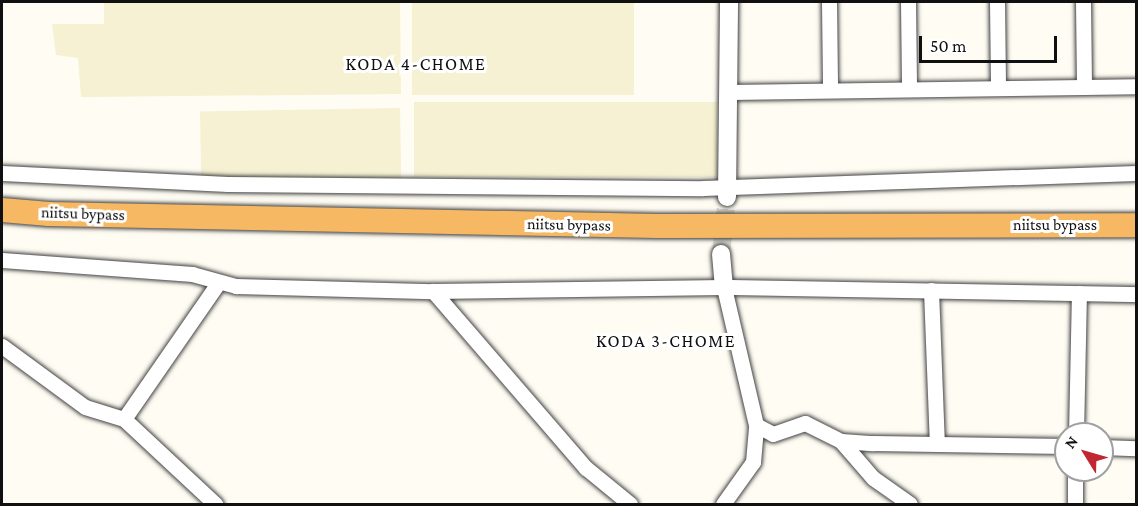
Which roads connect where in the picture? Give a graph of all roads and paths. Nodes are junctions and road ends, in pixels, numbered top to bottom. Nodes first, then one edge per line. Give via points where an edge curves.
1 (729, 2) edge
2 (829, 2) edge
3 (908, 2) edge
4 (998, 2) edge
5 (1083, 2) edge
6 (1137, 86) edge
7 (1084, 87) junction
8 (998, 88) junction
9 (909, 89) junction
10 (830, 90) junction
11 (730, 92) junction
12 (1137, 172) edge
13 (2, 173) edge
14 (726, 192) junction
15 (2, 210) edge
16 (1137, 225) edge
17 (721, 254) tunnel mouth
18 (2, 260) edge
19 (218, 283) junction
20 (724, 287) junction
21 (931, 290) junction
22 (433, 291) junction
23 (1079, 293) junction
24 (1137, 294) edge
25 (2, 346) edge
26 (124, 419) junction
27 (1076, 422) edge
28 (756, 425) junction
29 (841, 441) junction
30 (937, 444) junction
31 (1054, 446) edge
32 (1114, 447) edge
33 (1137, 448) edge
34 (1075, 482) edge
35 (215, 504) edge
36 (630, 504) edge
37 (723, 504) edge
38 (910, 504) edge
39 (1075, 504) edge

1 - 11 street
2 - 10 street
3 - 9 street
4 - 8 street
5 - 7 street
6 - 7 street
7 - 8 street
8 - 9 street
9 - 10 street
10 - 11 street
11 - 14 street
12 - 14 street
13 - 14 street via 240,184
15 - 16 highway, niitsu bypass via 645,226
17 - 20 street
18 - 19 street via 192,274
19 - 22 street
19 - 26 street
20 - 21 street
20 - 22 street
20 - 28 street
21 - 23 street
21 - 30 street
22 - 36 street via 452,318 586,468
23 - 24 street
23 - 27 street
25 - 26 street via 85,406
26 - 35 street
28 - 29 street via 773,434 805,423
28 - 37 street via 753,462
29 - 30 street
29 - 38 street via 873,478
30 - 31 street
32 - 33 street
34 - 39 street

